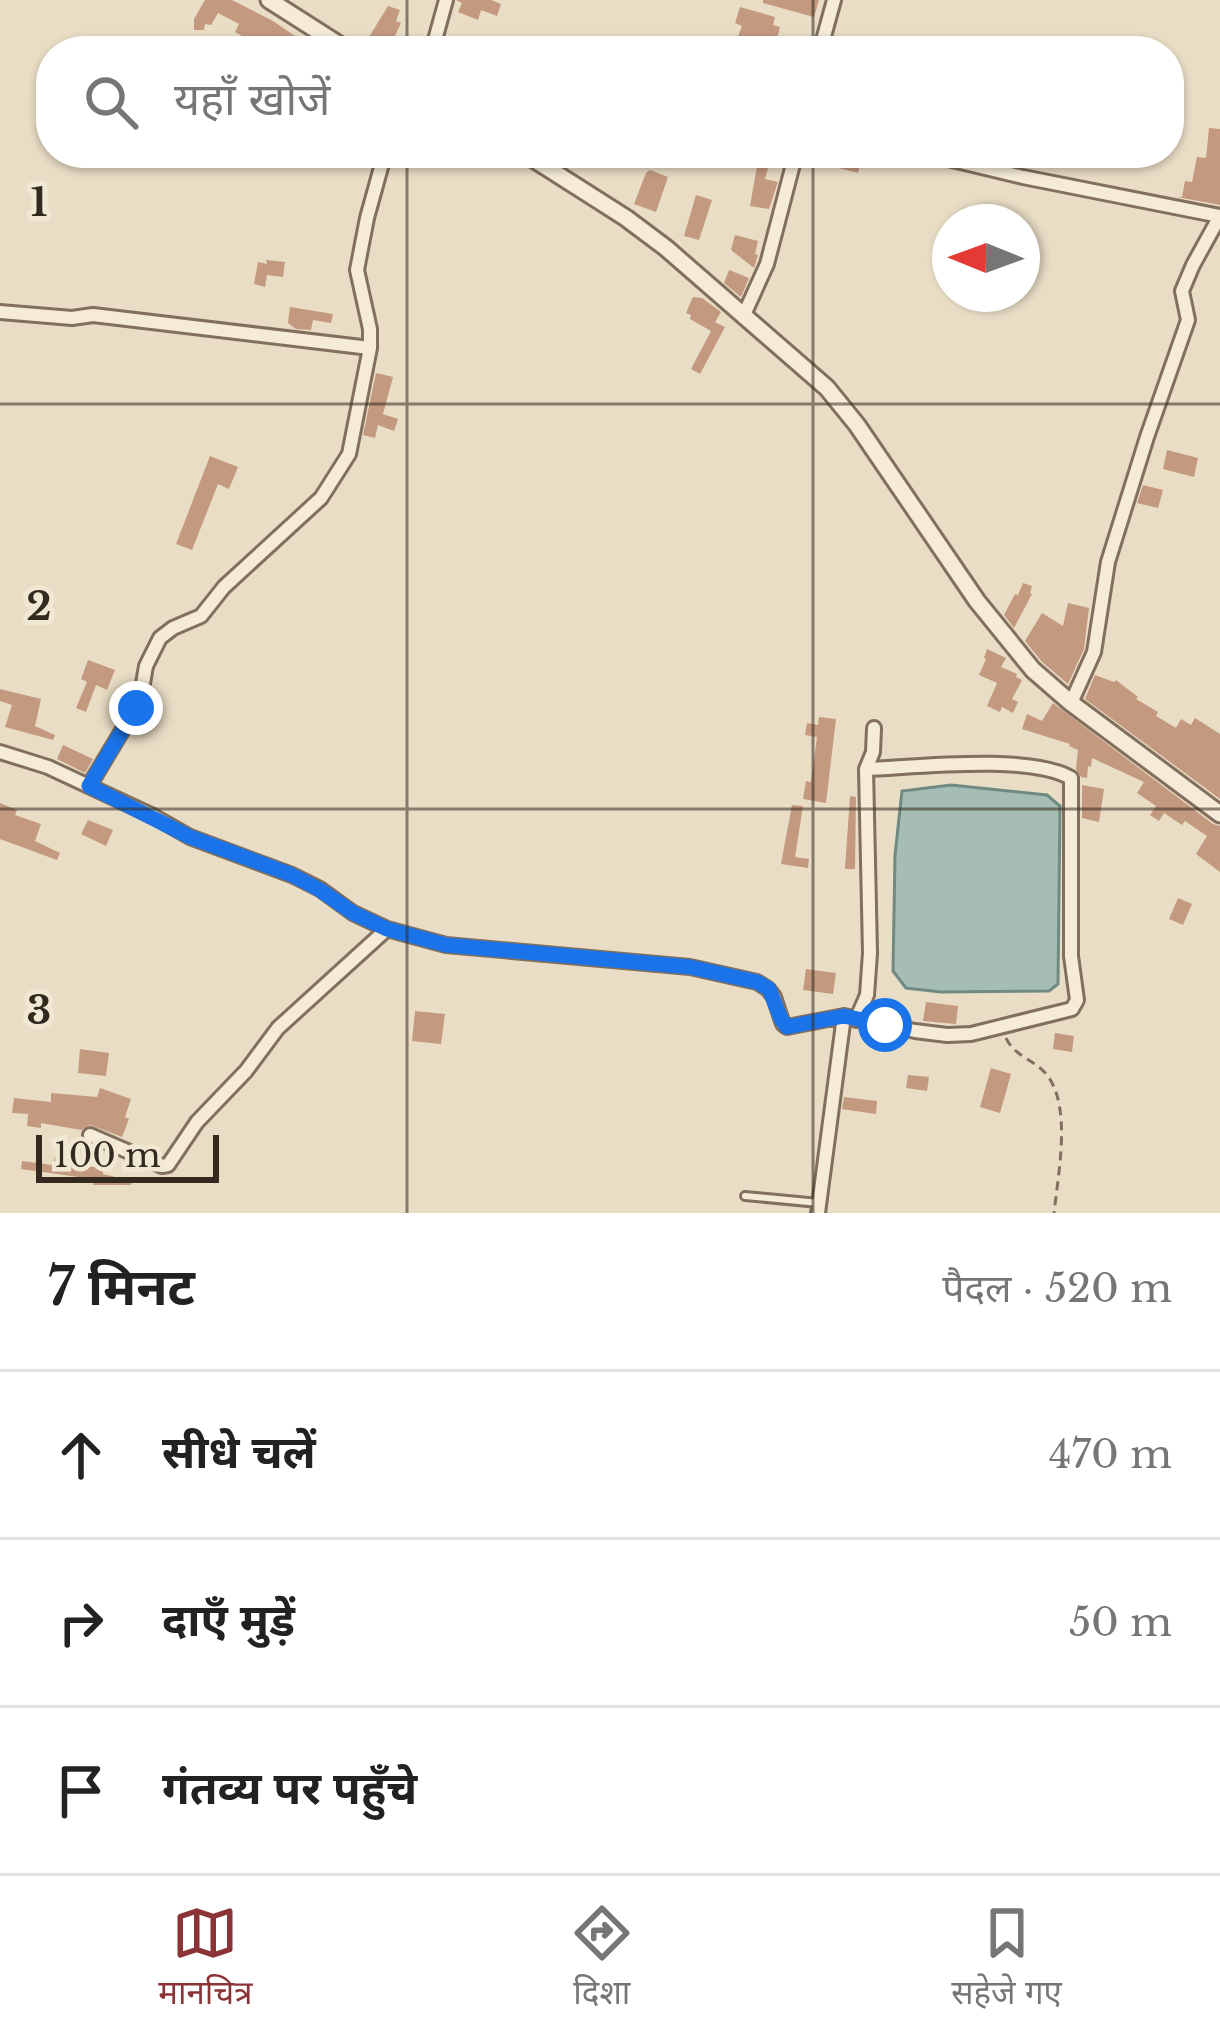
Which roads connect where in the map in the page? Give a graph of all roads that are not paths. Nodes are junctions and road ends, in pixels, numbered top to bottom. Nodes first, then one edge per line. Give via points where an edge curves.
1 (269, 0) edge
2 (446, 0) edge
3 (834, 0) edge
4 (325, 36) edge
5 (436, 36) edge
6 (824, 36) edge
7 (381, 168) edge
8 (548, 168) edge
9 (792, 168) edge
10 (985, 168) edge
11 (1220, 216) edge
12 (0, 312) edge
13 (743, 317) junction
14 (370, 348) junction
15 (1071, 703) junction
16 (874, 728) dead end
17 (0, 752) edge
18 (866, 769) junction
19 (89, 786) junction
20 (1220, 814) edge
21 (387, 929) junction
22 (850, 1018) junction
23 (90, 1135) dead end
24 (745, 1196) dead end
25 (818, 1208) edge

1 - 4 street
2 - 5 street
3 - 6 street
7 - 14 street via 357,269
8 - 13 street via 666,248
9 - 13 street
10 - 11 street
11 - 15 street via 1183,291 1188,320 1108,562 1094,652
12 - 14 street via 93,315
13 - 15 street via 837,399 976,601
14 - 19 street via 342,467 321,498 201,616 160,638 140,701
15 - 20 street
16 - 18 street
17 - 19 street
18 - 22 street via 870,953 867,995
18 - 22 street via 1016,764 1071,778 1076,1003 971,1034
19 - 21 street via 190,837 292,875
21 - 22 street via 446,945 675,965 757,982 769,989 787,1027
21 - 23 street via 278,1028 168,1165
22 - 25 street
24 - 25 lane

